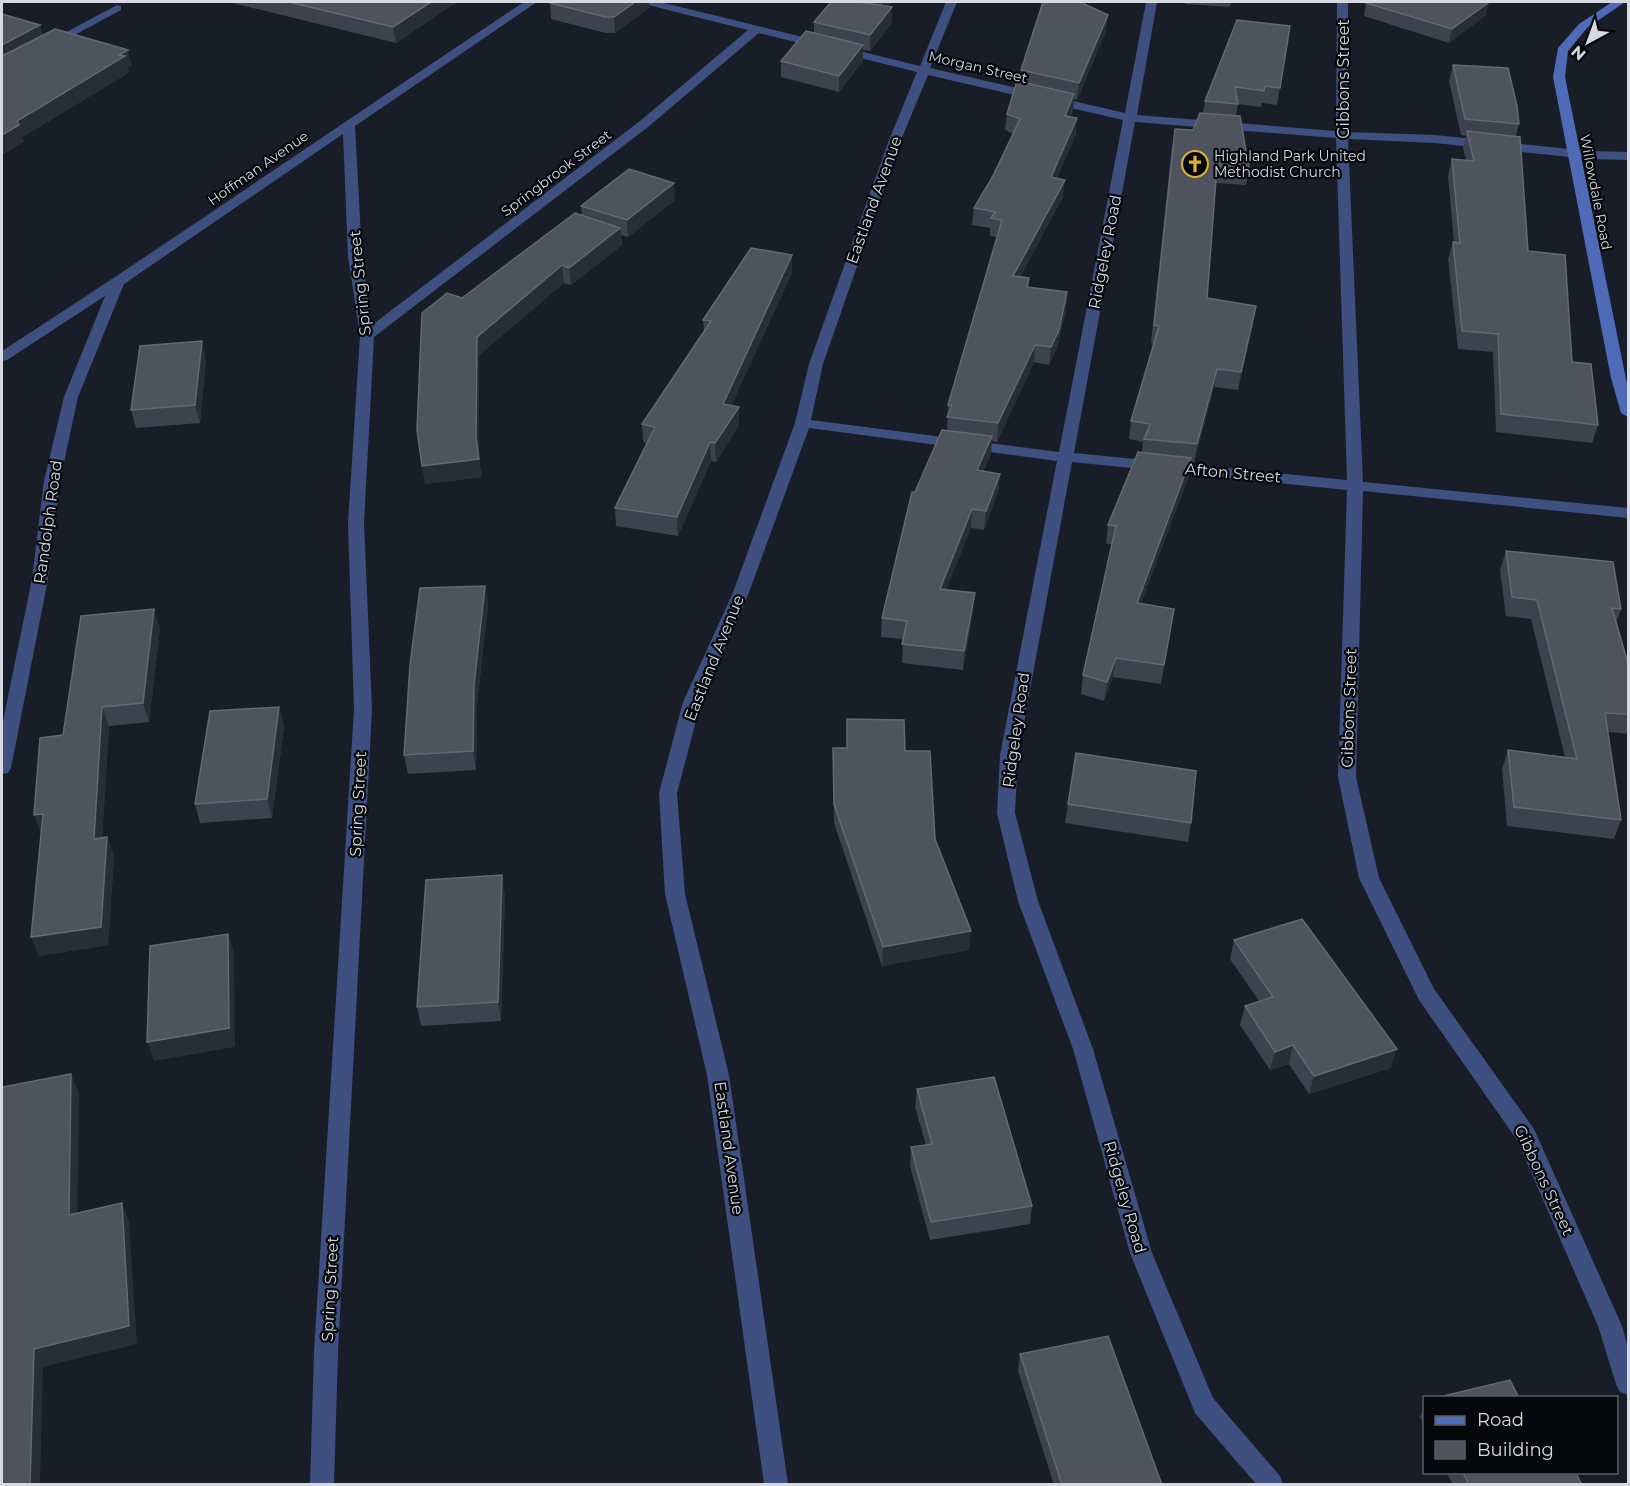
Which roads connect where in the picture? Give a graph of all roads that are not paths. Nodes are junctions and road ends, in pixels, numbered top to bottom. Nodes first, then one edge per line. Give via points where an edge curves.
1 (531, 2) edge
2 (648, 2) edge
3 (952, 2) edge
4 (1152, 2) edge
5 (1343, 2) edge
6 (1619, 2) edge
7 (117, 8) dead end
8 (758, 28) junction
9 (44, 47) edge
10 (922, 70) junction
11 (1131, 118) junction
12 (350, 123) junction
13 (1342, 135) junction
14 (1573, 154) junction
15 (1629, 156) edge
16 (117, 283) junction
17 (367, 336) junction
18 (2, 357) edge
19 (1623, 379) edge
20 (1629, 413) edge
21 (802, 423) junction
22 (1064, 457) junction
23 (1355, 485) junction
24 (1629, 513) edge
25 (2, 768) edge
26 (1629, 1384) edge
27 (322, 1485) edge
28 (776, 1485) edge
29 (1271, 1485) edge

1 - 12 street, Hoffman Avenue
2 - 8 street, Morgan Street
3 - 10 street, Eastland Avenue
4 - 11 street, Ridgeley Road
5 - 13 street, Gibbons Street
6 - 14 street, Willowdale Road via 1583,26 1562,50 1558,77
7 - 9 street
8 - 10 street, Morgan Street
8 - 17 street, Springbrook Street via 644,124
10 - 11 street, Morgan Street
10 - 21 street, Eastland Avenue via 816,364
11 - 13 street, Morgan Street
11 - 22 street, Ridgeley Road
12 - 16 street, Hoffman Avenue
12 - 17 street, Spring Street via 355,256
13 - 14 street, Morgan Street via 1435,139
13 - 23 street, Gibbons Street
14 - 15 street, Morgan Street
14 - 19 street, Willowdale Road
16 - 18 street, Hoffman Avenue
16 - 25 street, Randolph Road via 71,397 52,481 40,579
17 - 27 street, Spring Street via 356,523 363,709 326,1352
19 - 20 street, Willowdale Road
21 - 22 street, Afton Street
21 - 28 street, Eastland Avenue via 740,596 693,702 668,793 675,894 718,1075
22 - 23 street, Afton Street
22 - 29 street, Ridgeley Road via 1009,755 1006,813 1028,901 1083,1049 1141,1253 1204,1405
23 - 24 street, Afton Street
23 - 26 street, Gibbons Street via 1347,777 1369,878 1426,994 1526,1135 1610,1326

